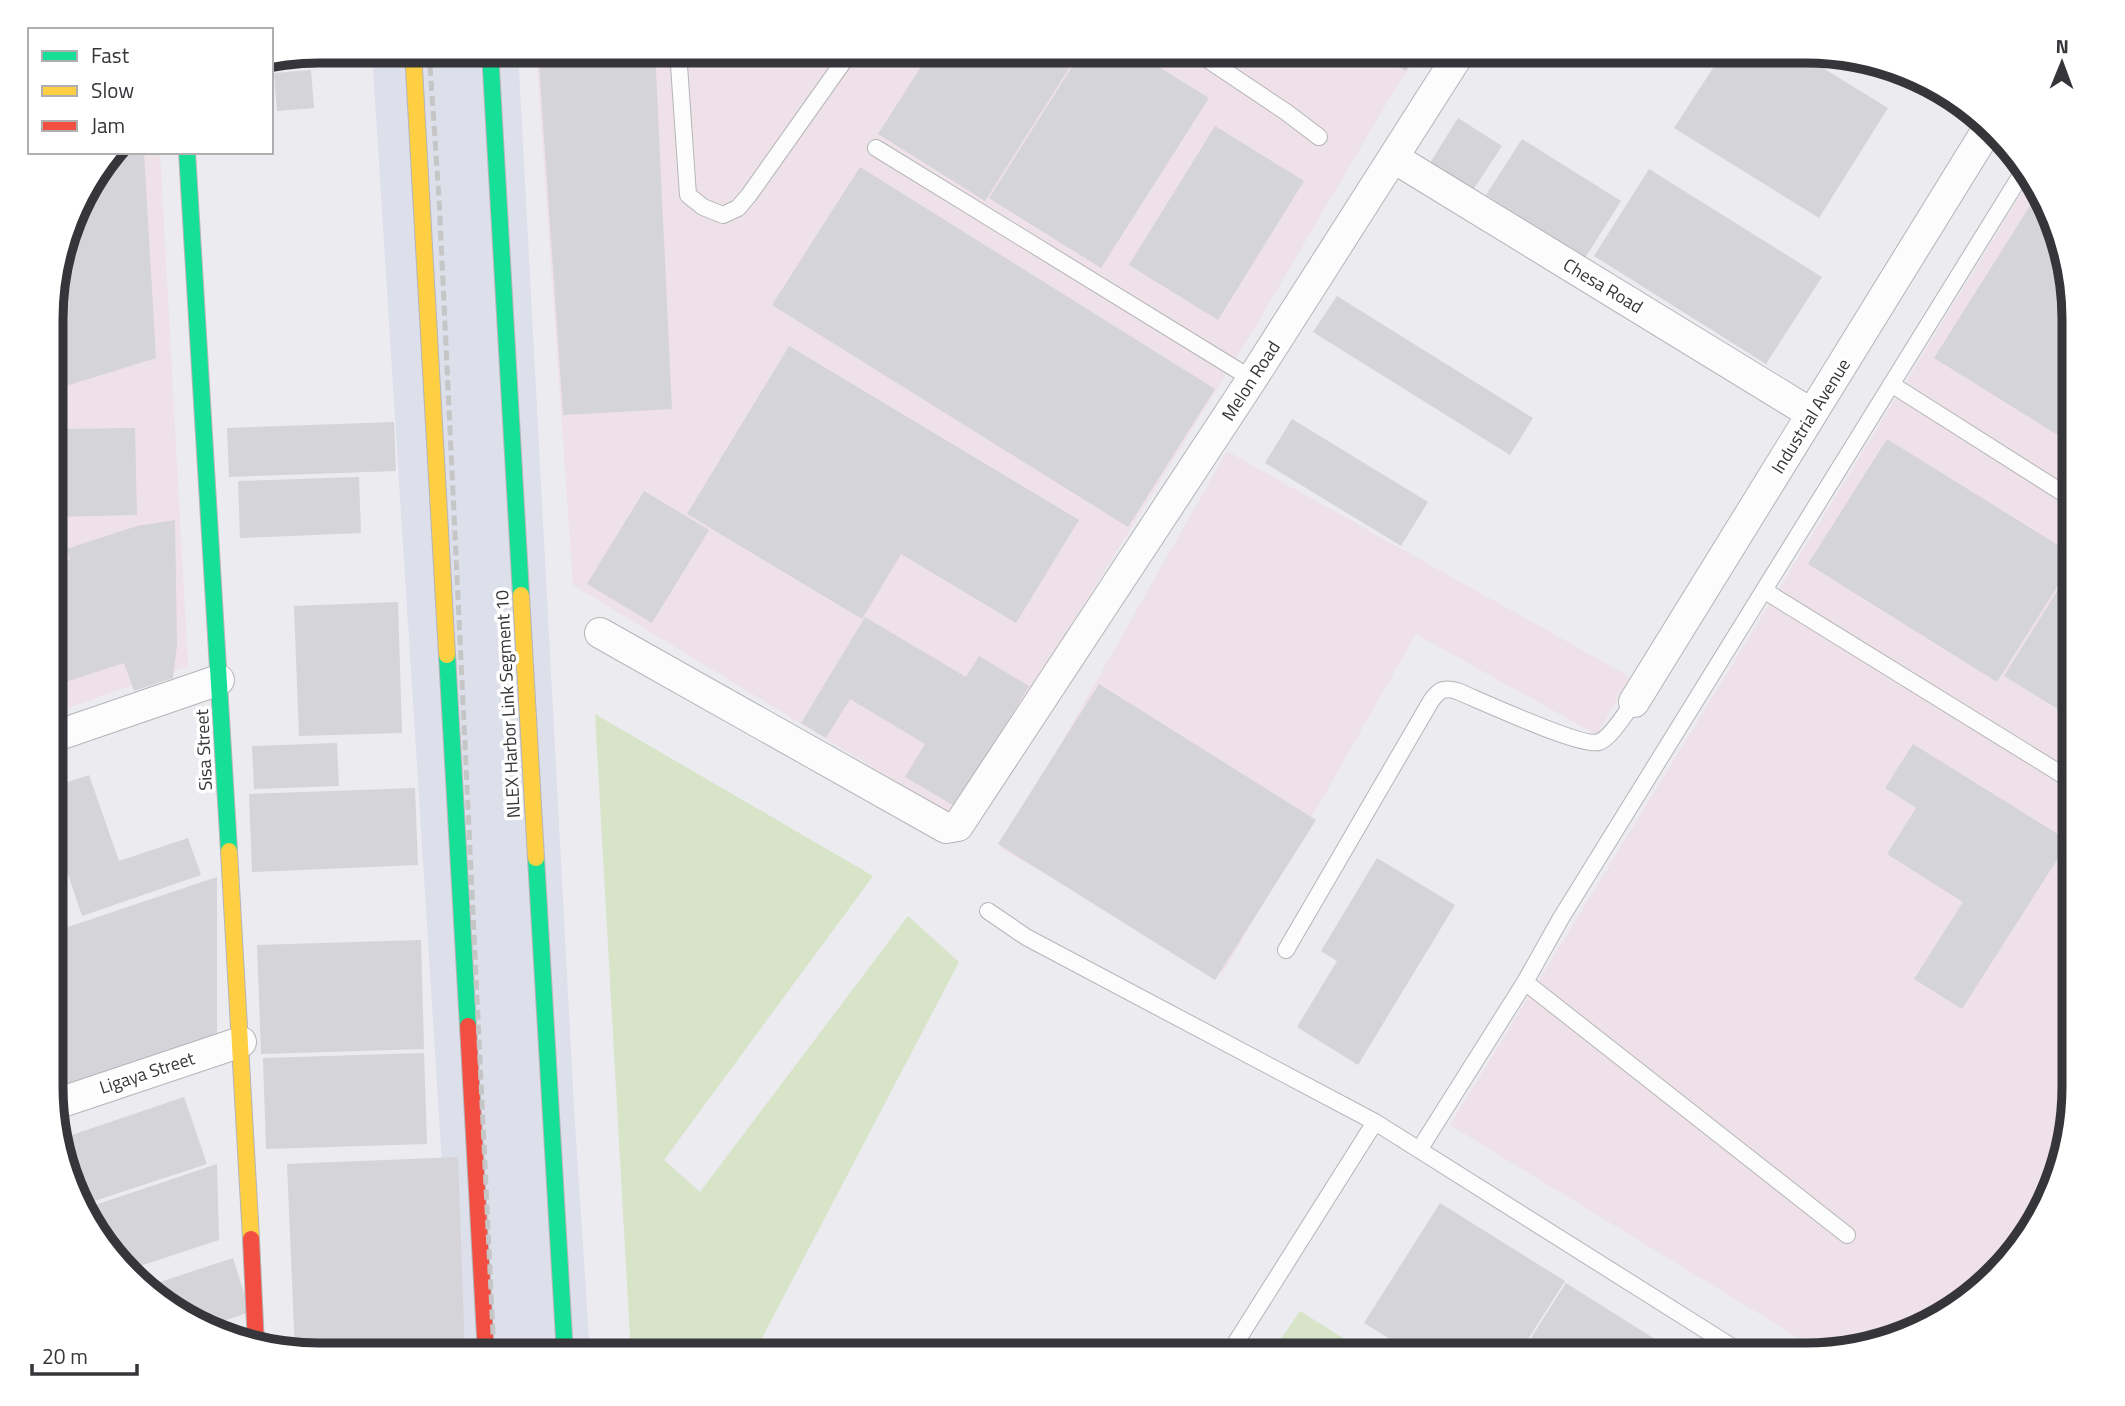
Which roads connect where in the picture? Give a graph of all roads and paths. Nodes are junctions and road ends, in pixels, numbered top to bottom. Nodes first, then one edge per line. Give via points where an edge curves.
1 (414, 63) edge
2 (491, 63) edge
3 (679, 63) edge
4 (842, 63) edge
5 (1214, 63) edge
6 (1453, 63) edge
7 (1984, 135) edge
8 (1319, 137) dead end
9 (876, 148) dead end
10 (187, 154) edge
11 (1394, 158) junction
12 (2019, 178) edge
13 (1252, 379) junction
14 (1891, 384) junction
15 (1812, 414) junction
16 (2062, 491) edge
17 (1765, 591) junction
18 (600, 633) dead end
19 (219, 680) junction
20 (1634, 702) joint
21 (63, 734) edge
22 (2062, 775) edge
23 (988, 911) dead end
24 (1286, 950) dead end
25 (1525, 982) junction
26 (241, 1042) junction
27 (64, 1101) edge
28 (1375, 1122) junction
29 (1419, 1150) junction
30 (1847, 1236) dead end
31 (255, 1335) edge
32 (485, 1343) edge
33 (564, 1343) edge
34 (1236, 1343) edge
35 (1726, 1343) edge

1 - 32 main road
2 - 33 main road, NLEX Harbor Link Segment 10
3 - 4 lane via 688,195 723,215 738,208 749,195
5 - 8 lane
6 - 11 street, Melon Road
7 - 15 street, Industrial Avenue
9 - 13 lane
10 - 19 main road, Sisa Street
11 - 13 street, Melon Road
11 - 15 street, Chesa Road
12 - 14 lane
13 - 18 street, Melon Road via 958,826 946,828
14 - 16 lane
14 - 17 lane
15 - 20 street, Industrial Avenue
17 - 22 lane
17 - 25 lane
19 - 21 street
19 - 26 main road, Sisa Street
20 - 24 lane via 1607,737 1589,743 1457,691 1440,691
23 - 28 lane via 1026,937
25 - 29 lane
25 - 30 lane
26 - 27 street, Ligaya Street
26 - 31 main road, Sisa Street
28 - 29 lane
28 - 34 lane
29 - 35 lane

